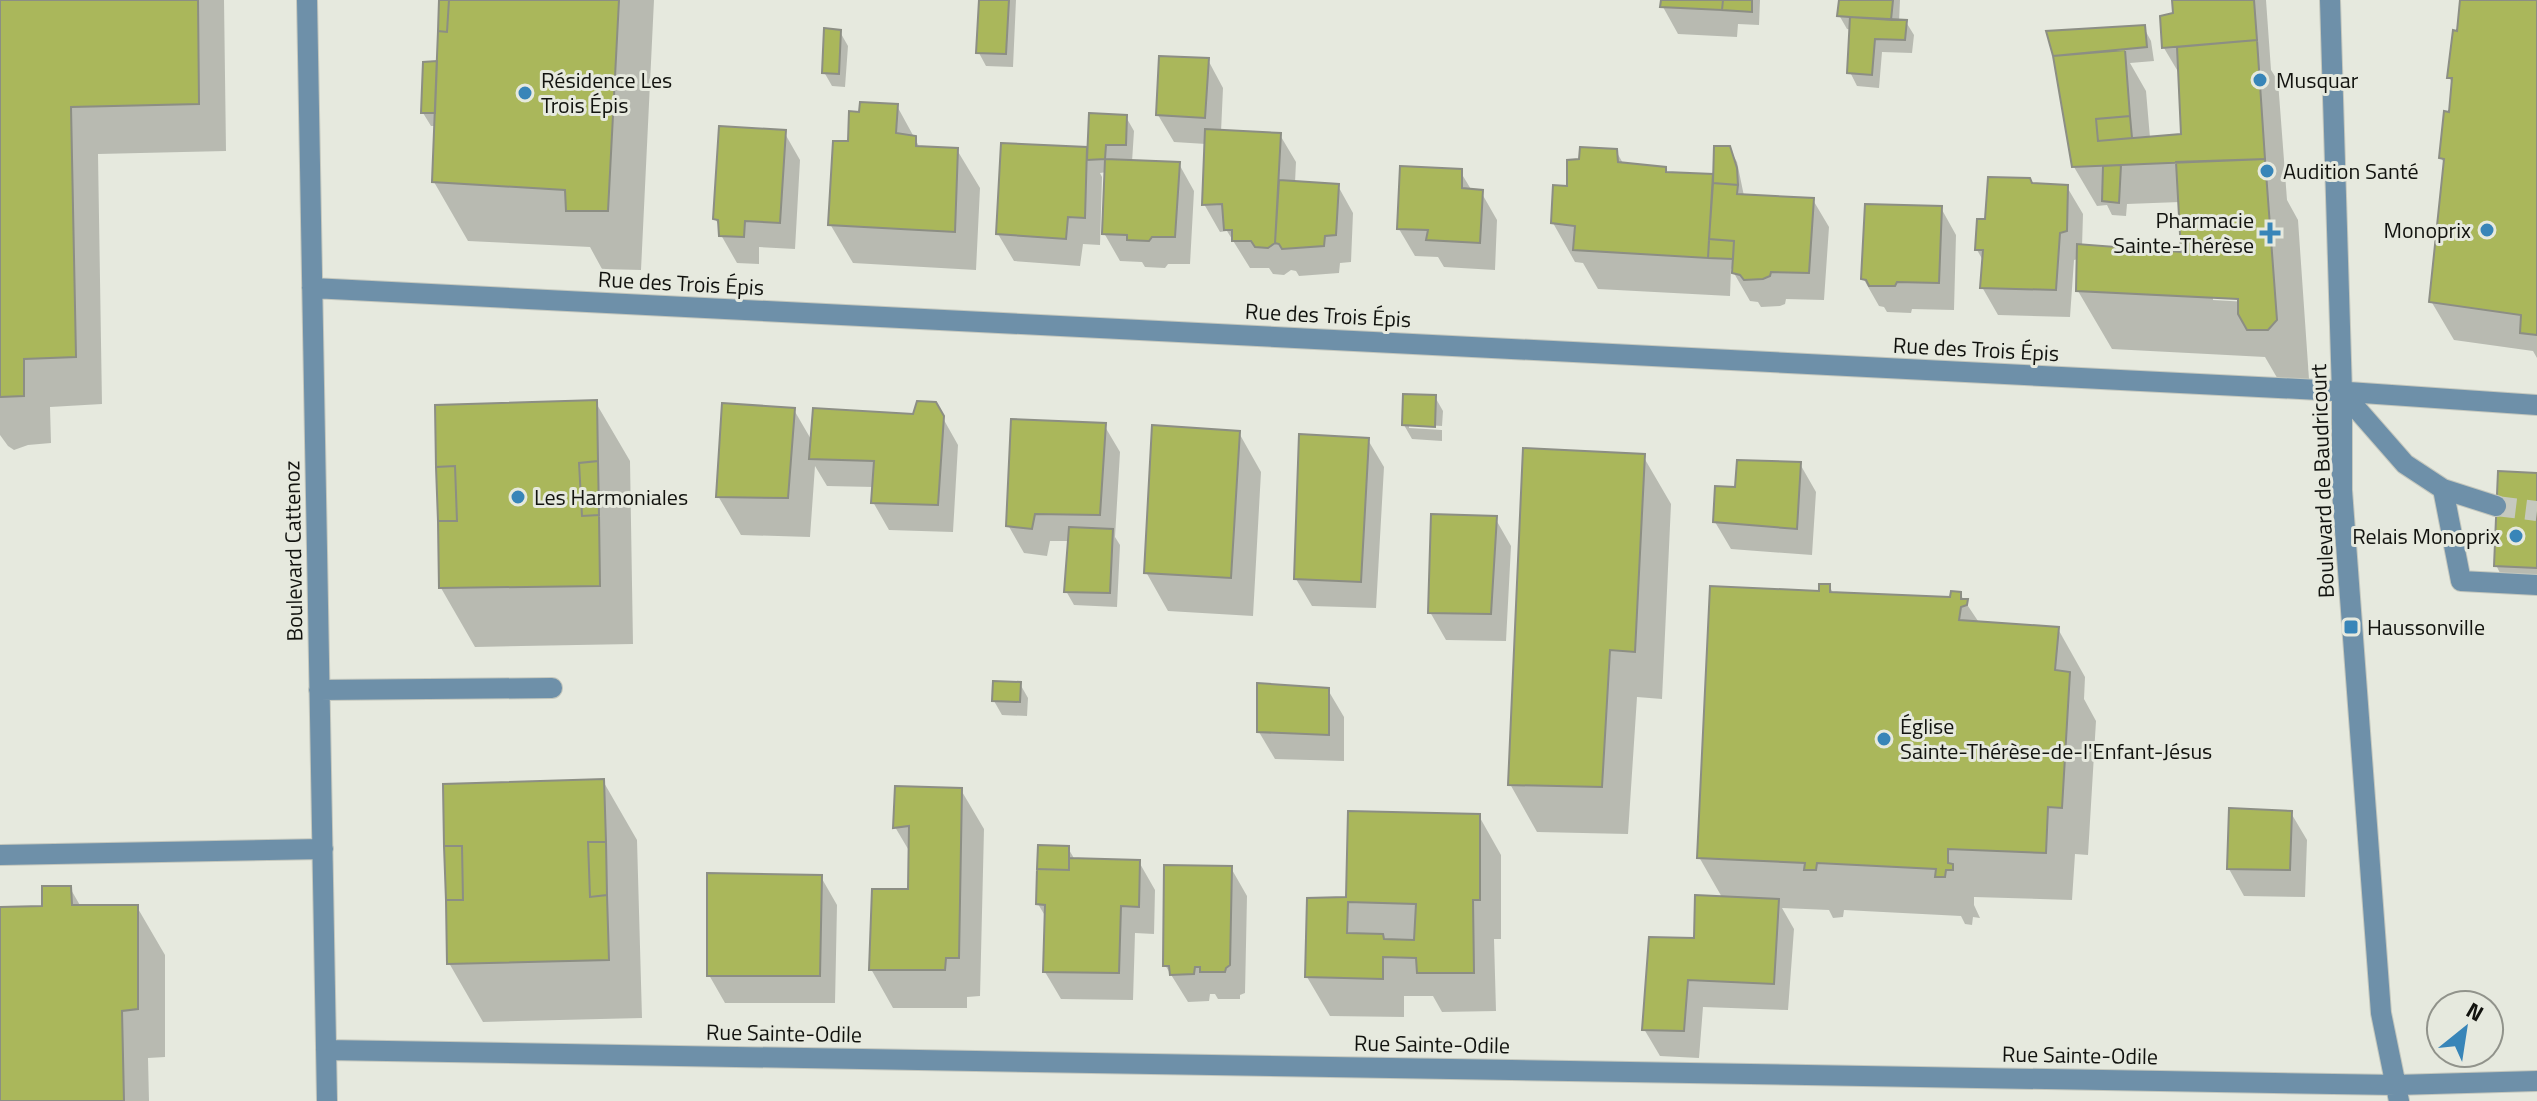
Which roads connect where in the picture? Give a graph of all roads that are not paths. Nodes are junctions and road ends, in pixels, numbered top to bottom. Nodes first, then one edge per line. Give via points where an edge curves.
1 (307, 0) edge
2 (2330, 0) edge
3 (312, 288) junction
4 (2342, 392) junction
5 (2537, 405) edge
6 (2443, 489) junction
7 (2496, 506) tunnel mouth
8 (2537, 585) edge
9 (552, 688) dead end
10 (319, 690) junction
11 (323, 849) junction
12 (0, 855) edge
13 (326, 1050) junction
14 (2537, 1081) edge
15 (2398, 1093) edge
16 (327, 1101) edge

1 - 3 street, Boulevard Cattenoz
2 - 4 street, Boulevard de Baudricourt
3 - 4 street, Rue des Trois Épis
3 - 10 street, Boulevard Cattenoz
4 - 5 street, Rue des Trois Épis
4 - 6 street via 2405,464
4 - 15 street, Boulevard de Baudricourt via 2342,490 2380,998
6 - 7 street
6 - 8 street via 2461,581
9 - 10 street
10 - 11 street, Boulevard Cattenoz
11 - 12 street
11 - 13 street, Boulevard Cattenoz
13 - 15 street, Rue Sainte-Odile
13 - 16 street, Boulevard Cattenoz
14 - 15 street, Rue Sainte-Odile

